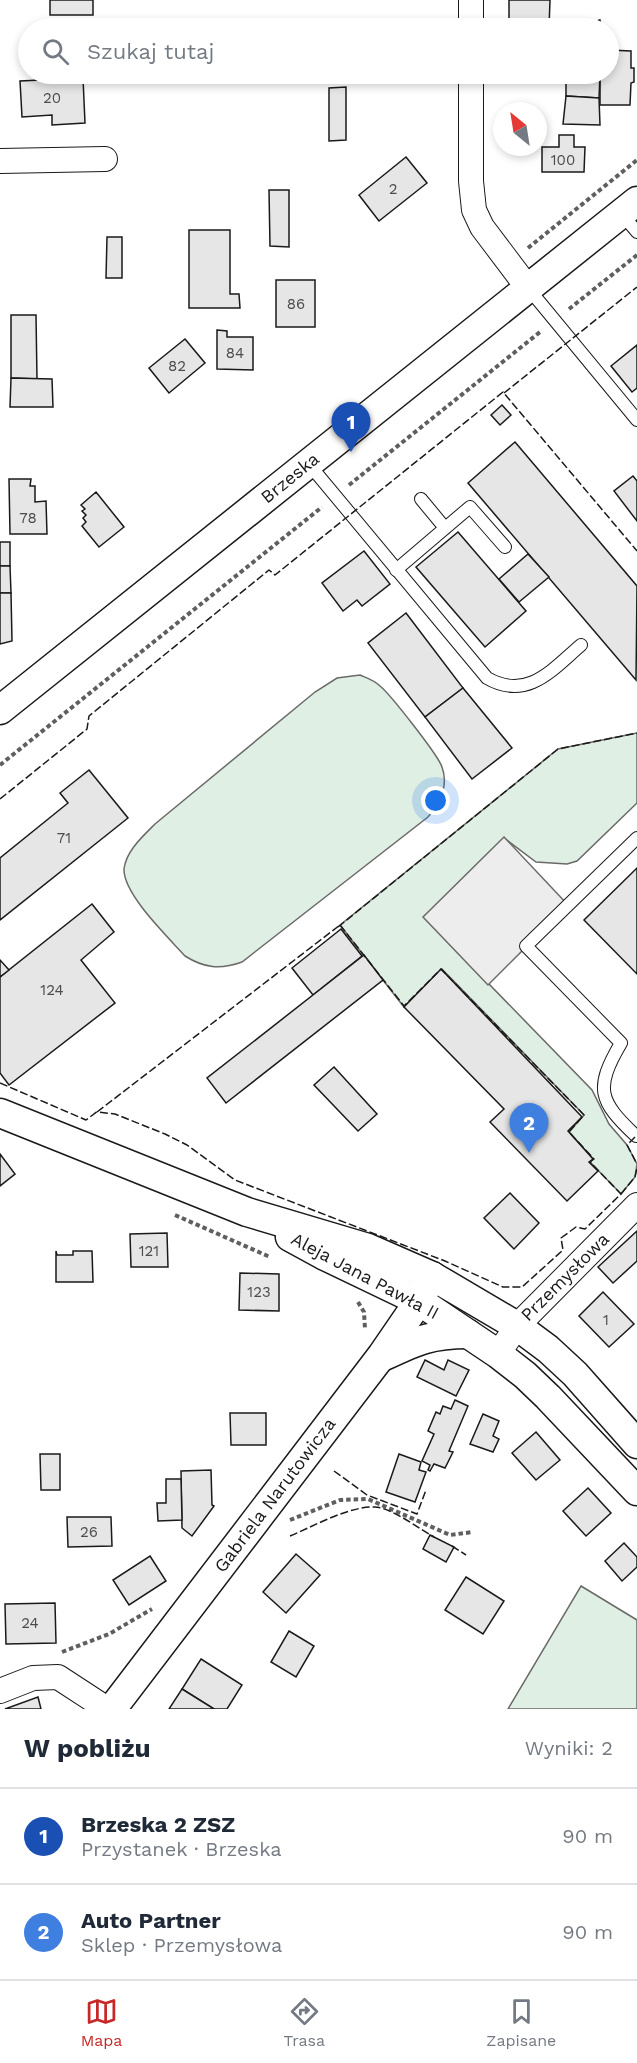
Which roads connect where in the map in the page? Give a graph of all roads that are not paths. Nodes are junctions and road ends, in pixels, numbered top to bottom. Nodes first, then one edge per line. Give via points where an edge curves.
1 (471, 0) edge
2 (471, 18) edge
3 (471, 84) edge
4 (105, 159) dead end
5 (0, 161) edge
6 (632, 216) edge
7 (528, 288) junction
8 (637, 420) edge
9 (308, 464) junction
10 (421, 499) dead end
11 (445, 528) junction
12 (505, 547) dead end
13 (396, 570) junction
14 (581, 645) dead end
15 (0, 710) edge
16 (637, 838) edge
17 (0, 1113) edge
18 (636, 1137) edge
19 (637, 1205) edge
20 (247, 1212) junction
21 (432, 1276) junction
22 (418, 1301) junction
23 (517, 1326) junction
24 (468, 1334) junction
25 (498, 1354) junction
26 (380, 1358) junction
27 (637, 1444) edge
28 (637, 1491) edge
29 (0, 1690) edge
30 (107, 1709) edge
31 (112, 1709) edge

1 - 2 street
3 - 7 street via 474,210 482,227
4 - 5 street
6 - 7 street, Brzeska
7 - 8 lane
7 - 9 street, Brzeska
9 - 13 lane
9 - 15 street, Brzeska
10 - 11 lane
11 - 12 lane via 470,507
11 - 13 lane
13 - 14 lane via 473,664 499,685 516,688 531,684
16 - 18 lane via 526,946 621,1043 609,1064 602,1092 613,1115
17 - 20 street, Aleja Jana Pawła II
19 - 23 street, Przemysłowa
20 - 21 street, Aleja Jana Pawła II via 368,1248
20 - 22 street, Aleja Jana Pawła II via 323,1255
21 - 22 street, Gabriela Narutowicza
21 - 23 street, Aleja Jana Pawła II
22 - 24 street, Aleja Jana Pawła II
22 - 26 street, Gabriela Narutowicza
23 - 25 street, Przemysłowa
23 - 27 street, Aleja Jana Pawła II via 575,1374
24 - 25 street, Aleja Jana Pawła II
24 - 26 street via 441,1334
25 - 28 street, Aleja Jana Pawła II via 548,1397
26 - 31 street, Gabriela Narutowicza
29 - 30 street via 33,1678 58,1677

